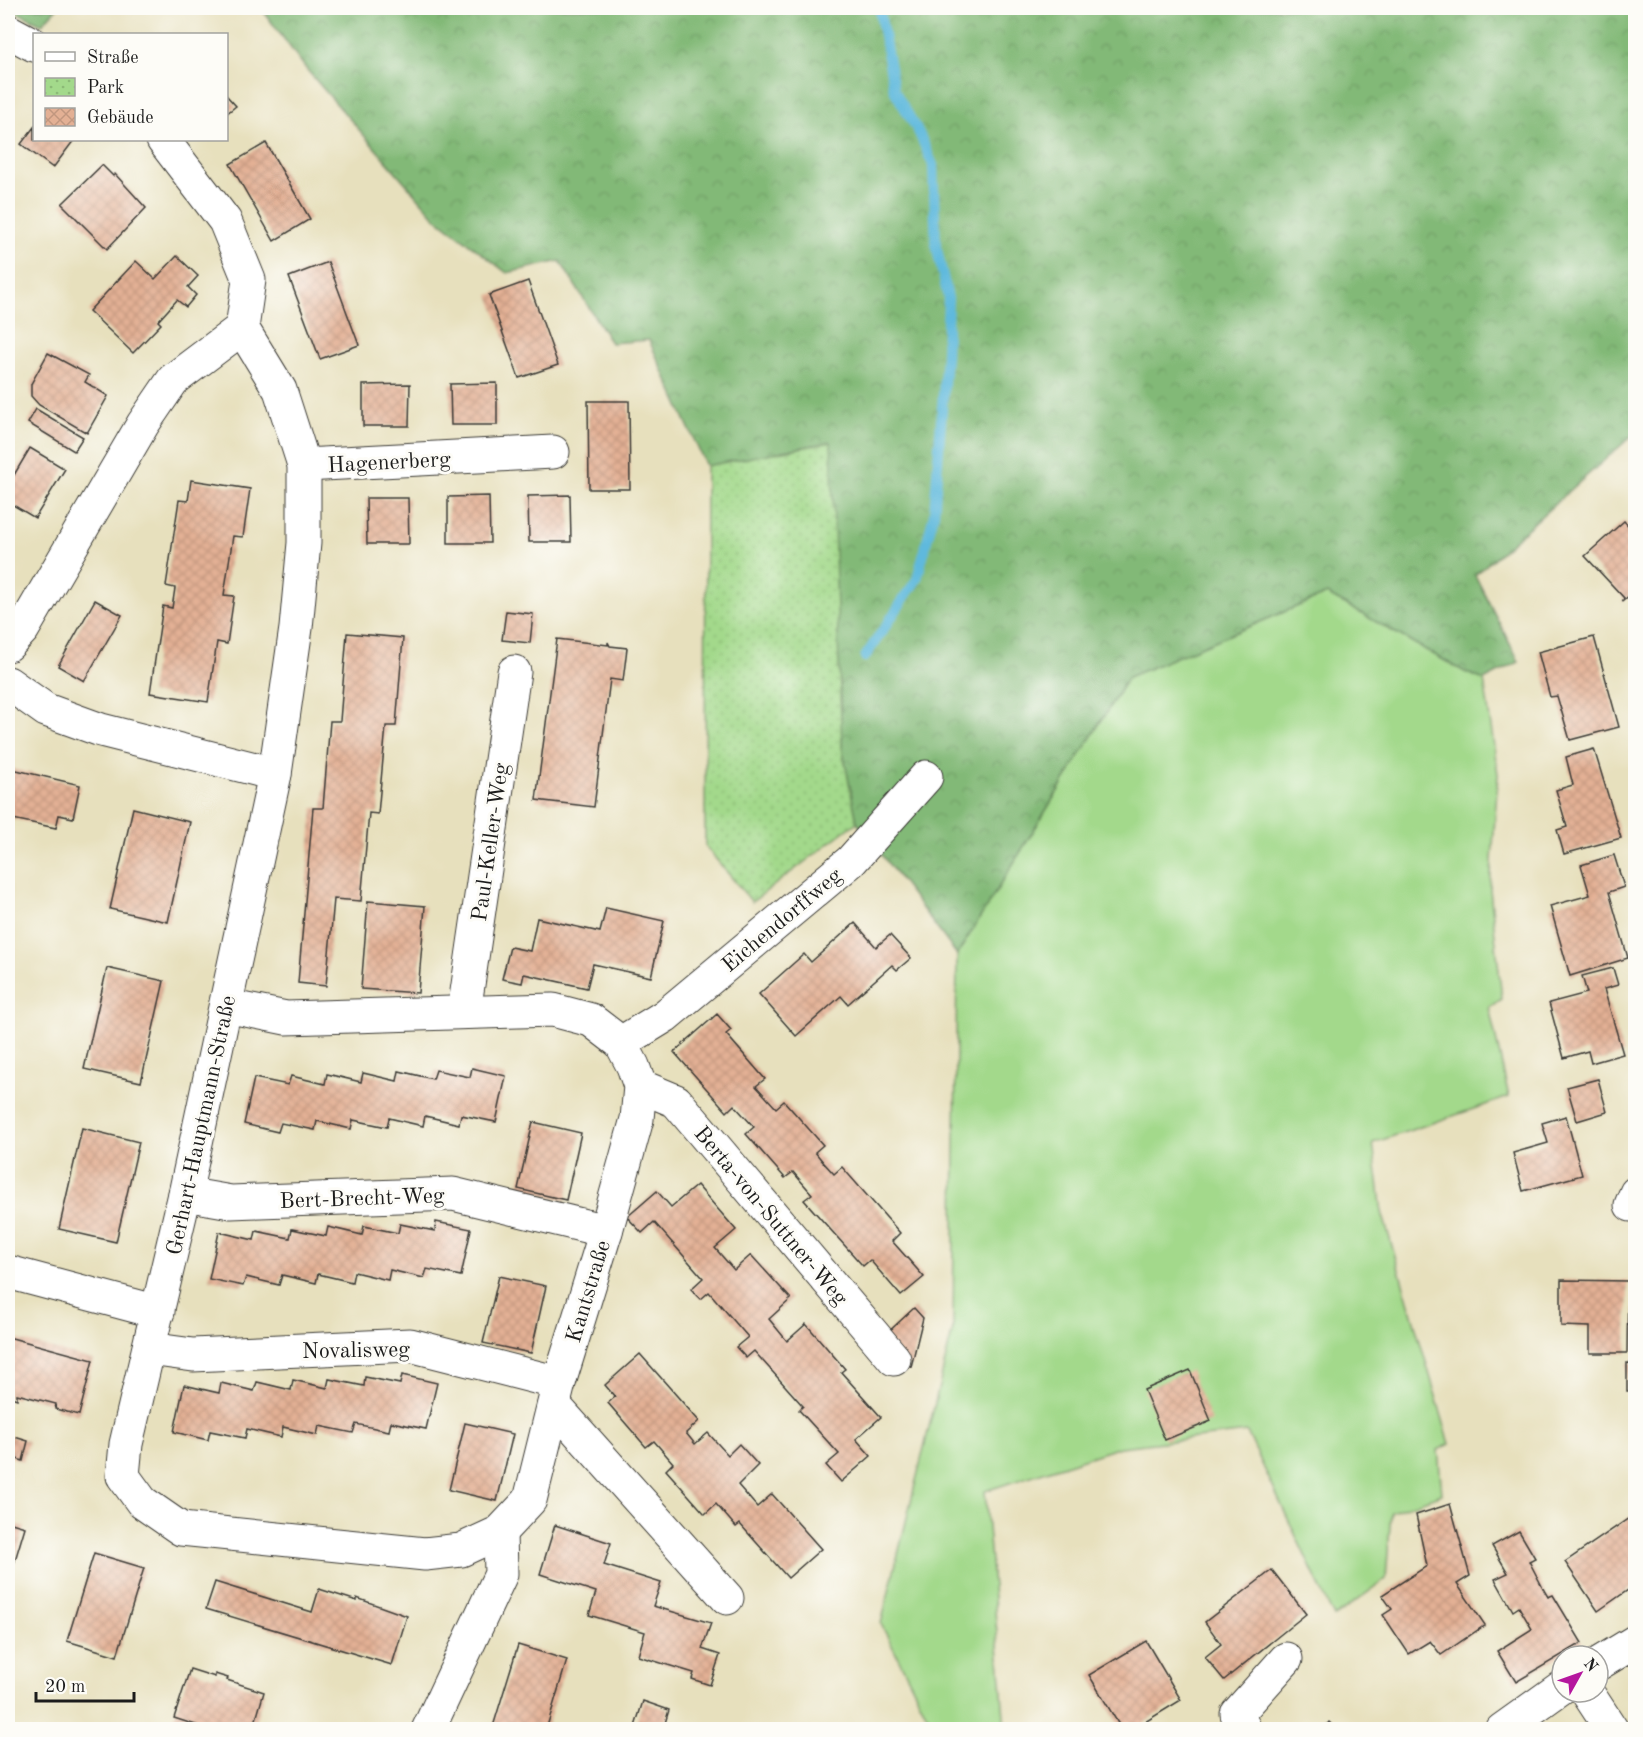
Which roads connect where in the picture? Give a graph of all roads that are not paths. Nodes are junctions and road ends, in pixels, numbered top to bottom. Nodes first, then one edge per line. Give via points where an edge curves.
1 (8, 31) edge
2 (33, 44) edge
3 (164, 141) edge
4 (242, 328) junction
5 (553, 452) dead end
6 (304, 465) junction
7 (8, 645) edge
8 (514, 672) dead end
9 (8, 683) edge
10 (275, 774) junction
11 (926, 777) dead end
12 (226, 1006) junction
13 (464, 1012) junction
14 (621, 1043) junction
15 (640, 1086) junction
16 (185, 1194) junction
17 (606, 1231) junction
18 (8, 1272) edge
19 (158, 1312) junction
20 (149, 1349) junction
21 (894, 1359) dead end
22 (557, 1394) junction
23 (123, 1476) joint
24 (500, 1532) junction
25 (727, 1598) dead end
26 (1635, 1641) edge
27 (1610, 1657) edge
28 (1286, 1659) dead end
29 (1550, 1696) edge
30 (1595, 1704) edge
31 (428, 1730) edge
32 (1245, 1730) edge
33 (1502, 1730) edge
34 (1612, 1730) edge

1 - 2 street
3 - 4 street via 225,221 249,280
4 - 6 street, Hagenerberg via 280,390
4 - 7 street via 173,380 23,629
5 - 6 street, Hagenerberg
6 - 10 street, Gerhart-Hauptmann-Straße via 304,543
8 - 13 street, Paul-Keller-Weg
9 - 10 street via 46,710 101,730
10 - 12 street, Gerhart-Hauptmann-Straße
11 - 14 street, Eichendorffweg via 851,861 665,1016
12 - 13 street, Kantstraße via 286,1018
12 - 16 street, Gerhart-Hauptmann-Straße
13 - 14 street, Kantstraße via 553,1010 591,1020
14 - 15 street, Kantstraße
15 - 17 street, Kantstraße via 637,1119
15 - 21 street, Berta-von-Suttner-Weg via 676,1101
16 - 17 street, Bert-Brecht-Weg via 231,1202 453,1194
16 - 19 street, Gerhart-Hauptmann-Straße
17 - 22 street, Kantstraße
18 - 19 street
19 - 20 street, Gerhart-Hauptmann-Straße
20 - 22 street, Novalisweg via 193,1355 410,1345
20 - 23 street, Gerhart-Hauptmann-Straße via 126,1443
22 - 24 street, Kantstraße via 530,1500
22 - 25 street
23 - 24 street, Kantstraße via 142,1502 181,1529 425,1554 461,1550
24 - 31 street via 501,1574
26 - 27 street
28 - 32 street via 1237,1714
29 - 33 street
30 - 34 street

